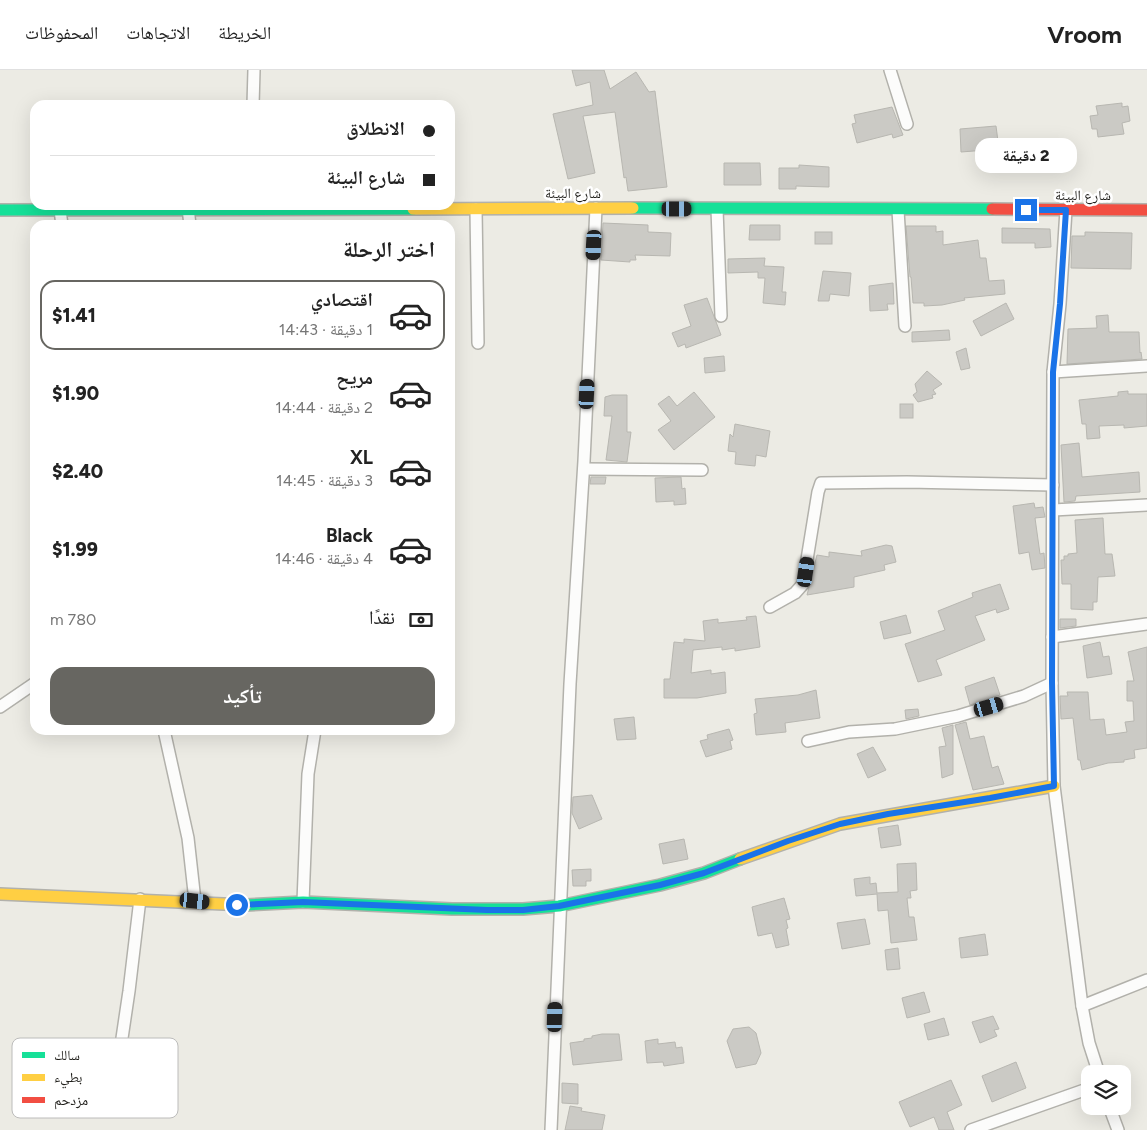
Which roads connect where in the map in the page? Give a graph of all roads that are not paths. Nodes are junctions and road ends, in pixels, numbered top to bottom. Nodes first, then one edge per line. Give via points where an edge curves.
1 (254, 70) edge
2 (890, 70) edge
3 (253, 100) edge
4 (907, 124) dead end
5 (596, 208) junction
6 (455, 209) edge
7 (476, 209) junction
8 (717, 209) junction
9 (0, 210) edge
10 (60, 210) joint
11 (898, 210) junction
12 (1066, 210) junction
13 (1147, 210) edge
14 (61, 220) edge
15 (721, 316) dead end
16 (905, 326) dead end
17 (478, 343) dead end
18 (1147, 366) edge
19 (1053, 372) junction
20 (584, 469) junction
21 (702, 470) dead end
22 (1053, 485) junction
23 (1147, 504) edge
24 (1053, 510) junction
25 (770, 607) dead end
26 (1147, 624) edge
27 (1052, 637) junction
28 (1052, 682) junction
29 (30, 686) edge
30 (0, 707) edge
31 (165, 735) edge
32 (314, 735) edge
33 (808, 741) dead end
34 (1054, 786) junction
35 (0, 894) edge
36 (140, 899) junction
37 (195, 901) junction
38 (303, 902) junction
39 (559, 906) junction
40 (1147, 980) edge
41 (1082, 1006) junction
42 (123, 1038) edge
43 (1096, 1065) edge
44 (1081, 1091) edge
45 (1112, 1115) edge
46 (551, 1130) edge
47 (971, 1130) edge
48 (1118, 1130) edge

1 - 3 street
2 - 4 street
5 - 7 street, شارع البيئة
5 - 8 street, شارع البيئة
5 - 20 street
6 - 7 street, شارع البيئة
7 - 17 street
8 - 11 street, شارع البيئة
8 - 15 street
9 - 10 street, شارع البيئة
10 - 14 street
11 - 12 street, شارع البيئة
11 - 16 street
12 - 13 street, شارع البيئة
12 - 19 street
18 - 19 street
19 - 22 street
20 - 21 street
20 - 39 street
22 - 24 street
22 - 25 street via 821,483 803,584 795,593
23 - 24 street
24 - 27 street
26 - 27 street
27 - 28 street
28 - 33 street via 1024,696 958,716
28 - 34 street
29 - 30 street
31 - 37 street via 188,838
32 - 38 street via 308,774
34 - 39 street via 840,824 704,873
34 - 41 street
35 - 36 street
36 - 37 street
36 - 42 street
37 - 38 street via 237,905
38 - 39 street via 487,910
39 - 46 street
40 - 41 street
41 - 43 street
44 - 47 street
45 - 48 street

